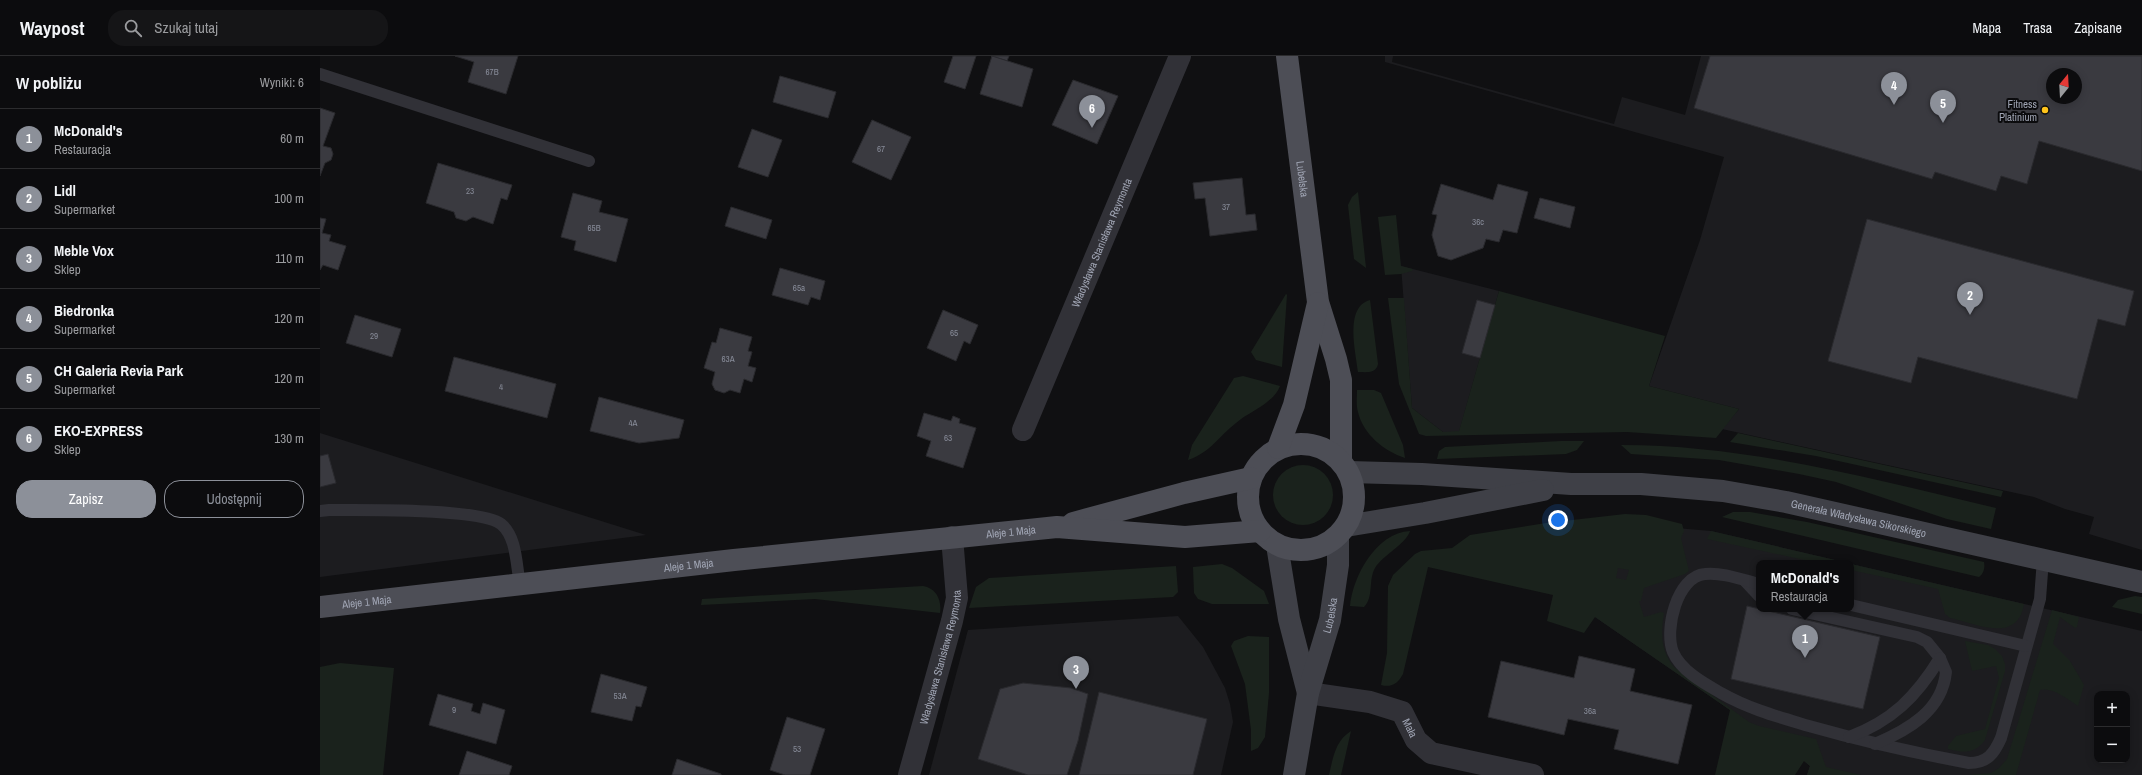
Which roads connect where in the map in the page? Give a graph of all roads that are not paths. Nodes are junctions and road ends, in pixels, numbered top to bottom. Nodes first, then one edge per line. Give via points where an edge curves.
1 (1180, 56) edge
2 (1288, 56) edge
3 (320, 74) edge
4 (589, 161) dead end
5 (1318, 302) junction
6 (1023, 430) dead end
7 (1278, 448) junction
8 (1345, 467) junction
9 (1251, 478) junction
10 (1571, 484) junction
11 (320, 511) edge
12 (1057, 527) junction
13 (1260, 531) junction
14 (1342, 531) junction
15 (952, 537) junction
16 (1277, 544) junction
17 (2043, 559) junction
18 (1745, 581) junction
19 (2142, 582) edge
20 (1756, 583) edge
21 (520, 584) junction
22 (1756, 593) edge
23 (1854, 606) edge
24 (320, 607) edge
25 (1805, 612) edge
26 (2026, 646) junction
27 (1940, 658) junction
28 (1308, 693) junction
29 (1849, 737) junction
30 (1875, 744) junction
31 (909, 775) edge
32 (1294, 775) edge
33 (1533, 775) edge

1 - 6 street, Władysława Stanisława Reymonta
2 - 5 main road, Lubelska
3 - 4 lane
5 - 7 main road, Lubelska via 1294,406
5 - 8 main road, Lubelska via 1341,380
7 - 8 main road via 1312,444 1328,451
7 - 9 main road via 1264,458
8 - 10 street
8 - 14 main road via 1354,487 1354,503
9 - 12 main road, Aleje 1 Maja
9 - 13 main road via 1249,510
10 - 14 street
10 - 17 street, Generała Władysława Sikorskiego via 1641,484 1723,492 1786,502
11 - 21 lane via 404,510 482,516 500,523 512,538
12 - 13 main road, Aleje 1 Maja via 1185,537
12 - 15 main road, Aleje 1 Maja
13 - 16 main road
14 - 16 main road via 1328,543 1312,549 1294,550
14 - 28 street, Lubelska via 1330,620
15 - 21 main road, Aleje 1 Maja
15 - 31 street, Władysława Stanisława Reymonta via 957,598
16 - 28 street, Lubelska via 1289,619
17 - 19 street, Generała Władysława Sikorskiego
17 - 26 lane via 2040,599
18 - 20 lane
18 - 22 lane
18 - 29 lane via 1705,574 1687,584 1674,608 1670,624 1673,652 1679,662 1692,674 1739,702 1762,712
21 - 24 main road, Aleje 1 Maja
23 - 26 lane
25 - 27 lane via 1917,637 1927,642
26 - 30 lane via 2001,738 1996,750 1988,759 1979,763 1968,763
27 - 29 lane via 1926,680 1899,710 1876,726
27 - 30 lane via 1946,672 1940,697 1913,725
28 - 32 street, Lubelska
28 - 33 street, Mała via 1370,702 1402,712 1416,740 1431,753
29 - 30 lane

